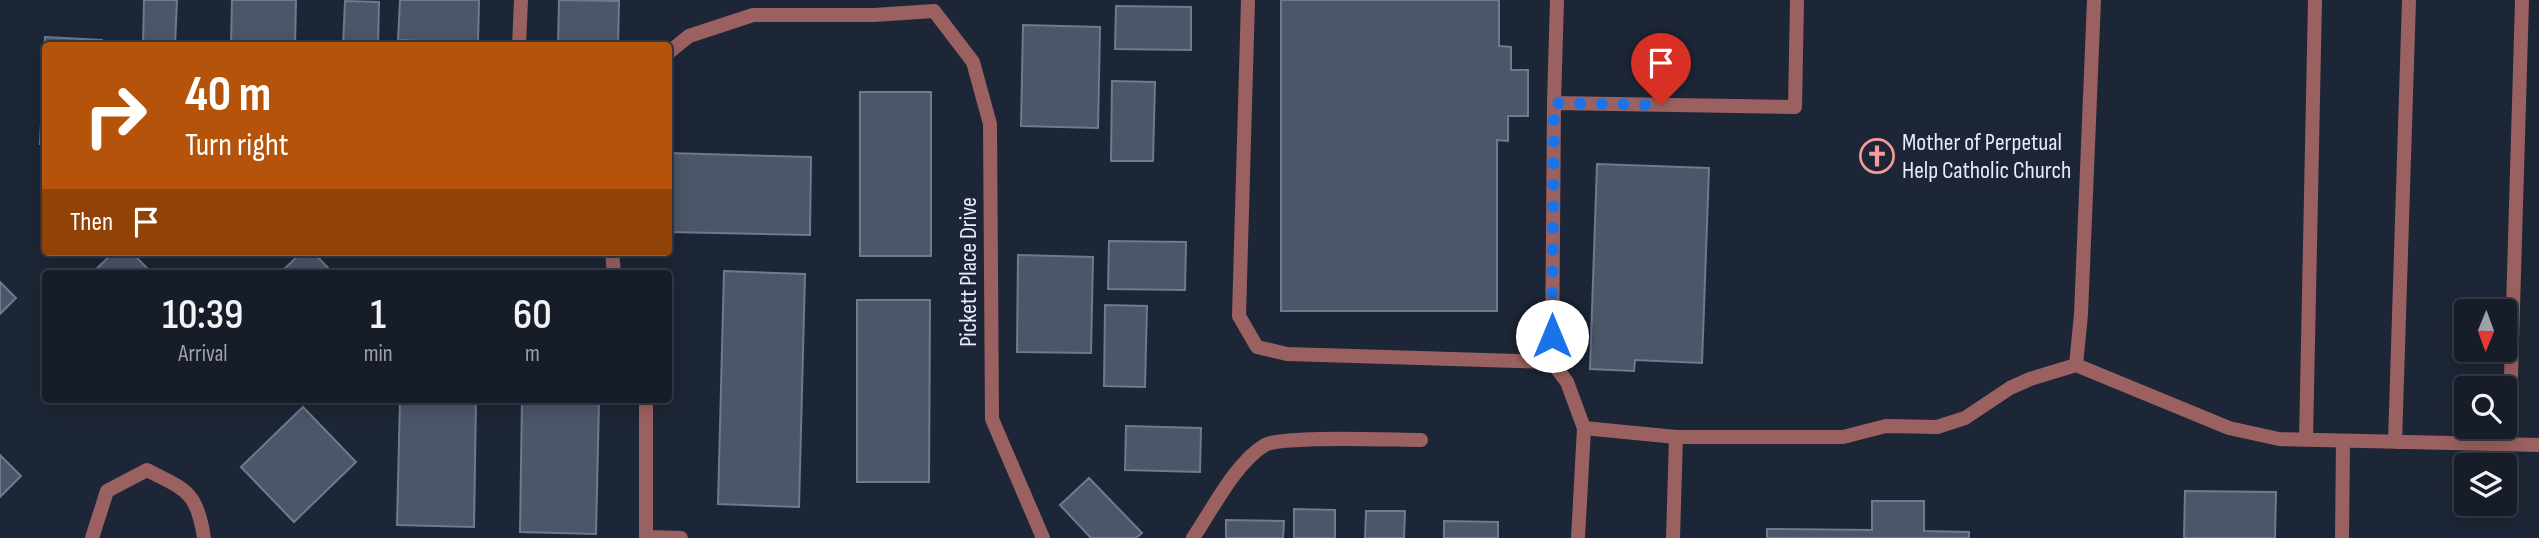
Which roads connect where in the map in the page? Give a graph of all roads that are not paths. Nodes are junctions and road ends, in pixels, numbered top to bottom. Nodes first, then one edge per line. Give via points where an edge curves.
1 (521, 0) edge
2 (1248, 0) edge
3 (1557, 0) edge
4 (1797, 0) edge
5 (2094, 0) edge
6 (2315, 0) edge
7 (2409, 0) edge
8 (2522, 0) edge
9 (934, 5) edge
10 (519, 42) edge
11 (672, 49) edge
12 (1554, 103) junction
13 (1552, 362) junction
14 (2076, 365) junction
15 (646, 403) edge
16 (1584, 428) junction
17 (1676, 437) junction
18 (1421, 440) dead end
19 (2306, 440) junction
20 (2343, 441) junction
21 (2395, 442) junction
22 (2509, 445) junction
23 (2539, 445) edge
24 (647, 537) edge
25 (92, 538) edge
26 (204, 538) edge
27 (681, 538) edge
28 (1043, 538) edge
29 (1193, 538) edge
30 (1578, 538) edge
31 (1673, 538) edge
32 (2342, 538) edge

1 - 10 lane
2 - 13 lane via 1239,316 1257,347 1287,354
3 - 12 lane
4 - 12 lane via 1795,107
5 - 14 lane
6 - 19 lane
7 - 21 lane
8 - 22 lane
9 - 11 lane via 874,15 753,15 689,36
9 - 28 lane, Pickett Place Drive via 973,62 990,124 992,419
12 - 13 lane
13 - 16 lane via 1567,382
14 - 17 lane via 2029,379 1965,418 1937,426 1886,426 1843,437
14 - 19 lane via 2229,428
15 - 24 lane
16 - 17 lane
16 - 30 lane
17 - 31 lane
18 - 29 lane via 1266,444 1244,464
19 - 20 lane
20 - 21 lane
20 - 32 lane
21 - 22 lane
22 - 23 lane
24 - 27 lane
25 - 26 lane via 107,491 147,471 186,489 200,516

